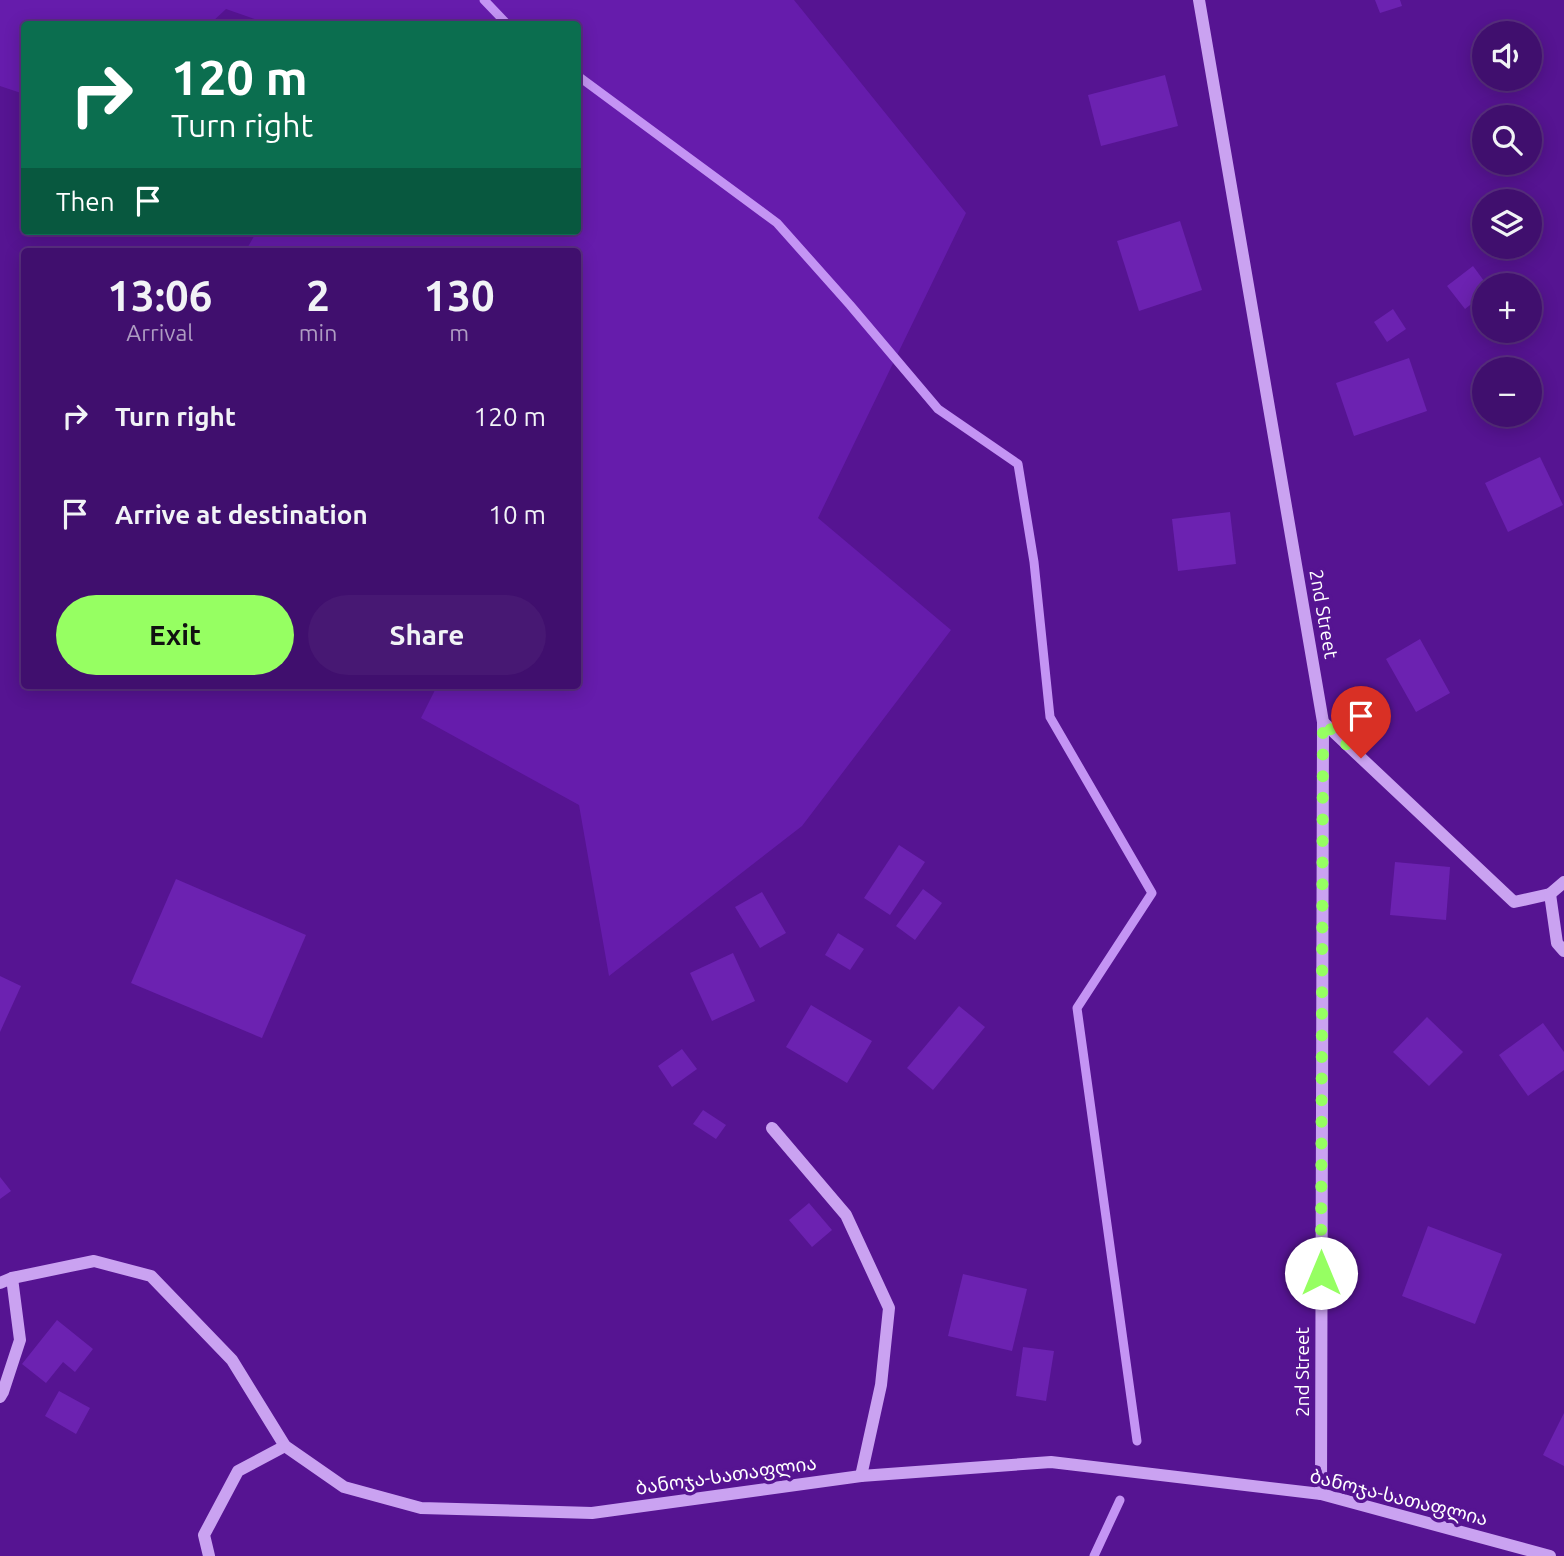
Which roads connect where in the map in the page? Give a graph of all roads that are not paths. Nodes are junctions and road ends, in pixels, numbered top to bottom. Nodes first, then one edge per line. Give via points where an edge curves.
1 (1199, 0) edge
2 (1323, 722) junction
3 (1564, 883) edge
4 (1550, 894) junction
5 (1564, 951) edge
6 (772, 1128) dead end
7 (6, 1280) edge
8 (0, 1397) edge
9 (285, 1446) junction
10 (861, 1476) junction
11 (1321, 1494) junction
12 (1564, 1550) edge
13 (209, 1556) edge
14 (1552, 1556) edge

1 - 2 street, 2nd Street
2 - 4 street via 1514,902
2 - 11 street, 2nd Street
3 - 4 street
4 - 5 street via 1557,943
6 - 10 street via 846,1215 890,1308 881,1385
7 - 8 street via 20,1340
7 - 9 street, ბანოჯა-სათაფლია via 94,1261 151,1276 232,1360
9 - 10 street, ბანოჯა-სათაფლია via 344,1487 421,1508 592,1513
9 - 13 street via 238,1471 204,1535
10 - 11 street, ბანოჯა-სათაფლია via 1051,1462
11 - 14 street, ბანოჯა-სათაფლია
12 - 14 street

